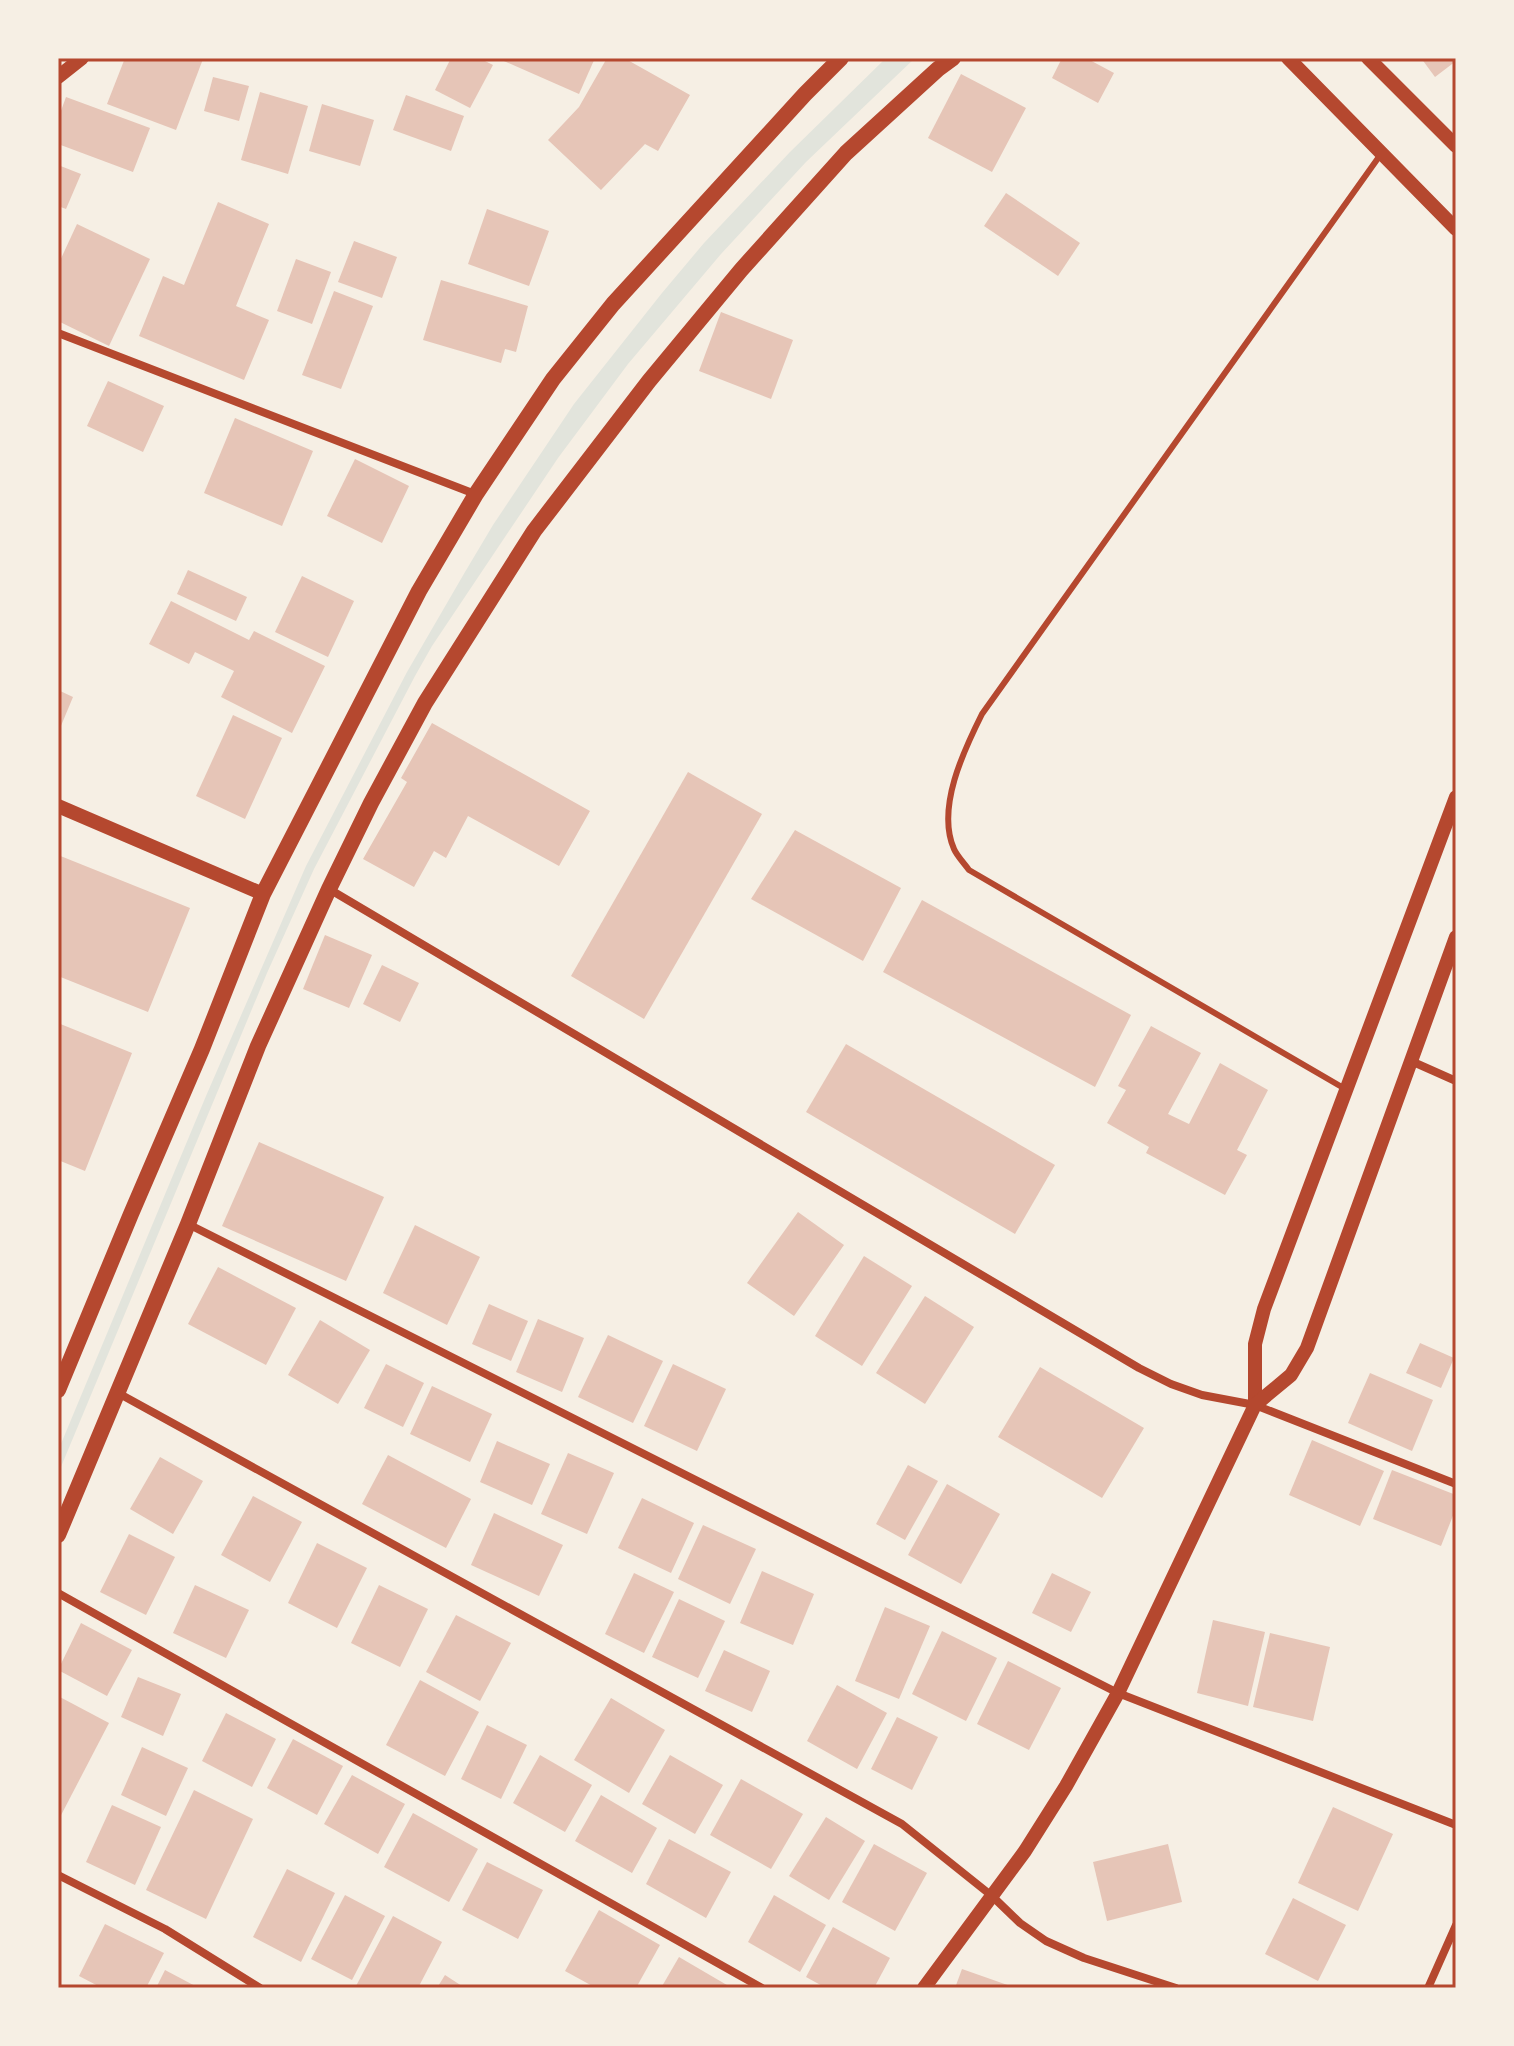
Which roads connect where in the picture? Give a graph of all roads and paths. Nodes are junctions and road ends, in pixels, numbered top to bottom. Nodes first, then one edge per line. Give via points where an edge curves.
1 (82, 58) edge
2 (841, 58) edge
3 (953, 58) edge
4 (1288, 58) edge
5 (1368, 58) edge
6 (58, 77) edge
7 (1456, 146) edge
8 (1383, 153) junction
9 (1456, 229) edge
10 (58, 333) edge
11 (476, 494) junction
12 (1456, 797) edge
13 (58, 806) edge
14 (329, 889) junction
15 (263, 894) junction
16 (1456, 937) edge
17 (1411, 1061) junction
18 (1456, 1081) edge
19 (1347, 1090) junction
20 (188, 1224) junction
21 (58, 1390) edge
22 (117, 1393) junction
23 (1255, 1405) junction
24 (1456, 1484) edge
25 (58, 1535) edge
26 (58, 1593) edge
27 (1118, 1693) junction
28 (1456, 1825) edge
29 (58, 1875) edge
30 (992, 1896) junction
31 (1456, 1925) edge
32 (260, 1988) edge
33 (762, 1988) edge
34 (924, 1988) edge
35 (1176, 1988) edge
36 (1428, 1988) edge

1 - 6 street
2 - 11 main road via 613,304 553,379
3 - 14 main road via 846,153 741,270 534,531 425,703
4 - 8 street
5 - 7 street
8 - 9 street
8 - 19 lane via 982,714 962,755 949,823 954,849 969,870
10 - 11 street
11 - 15 main road via 419,591
12 - 19 street
13 - 15 street
14 - 20 main road via 258,1046
14 - 23 street via 1139,1368 1202,1395
15 - 21 main road
16 - 17 street
17 - 18 street
17 - 23 street via 1307,1348 1291,1375
19 - 23 street via 1264,1309 1255,1344
20 - 22 main road
20 - 27 street
22 - 25 main road
22 - 30 street via 902,1824
23 - 24 street
23 - 27 street
26 - 33 street
27 - 28 street
27 - 30 street via 1066,1786
29 - 32 street via 165,1929
30 - 34 street
30 - 35 street via 1046,1941
31 - 36 street

